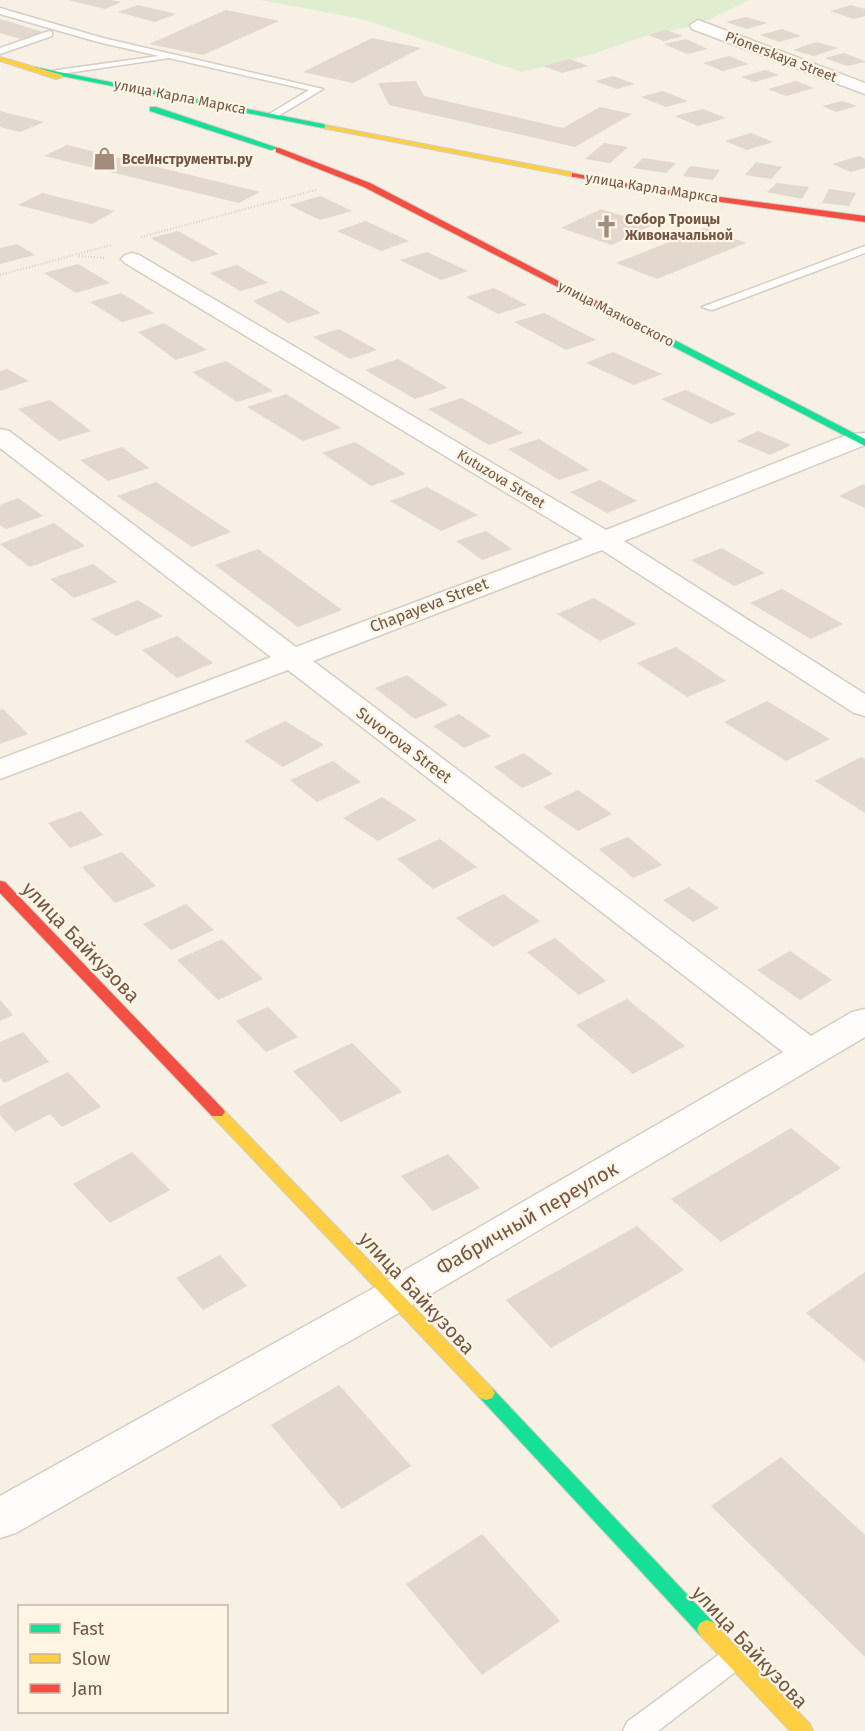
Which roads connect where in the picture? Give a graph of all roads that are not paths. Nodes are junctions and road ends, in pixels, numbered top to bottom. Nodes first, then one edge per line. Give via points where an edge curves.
1 (0, 11) edge
2 (698, 25) dead end
3 (49, 34) dead end
4 (0, 51) edge
5 (175, 57) junction
6 (0, 59) edge
7 (37, 69) junction
8 (57, 73) junction
9 (865, 88) edge
10 (275, 115) junction
11 (325, 126) junction
12 (277, 149) junction
13 (441, 149) junction
14 (320, 151) dead end
15 (354, 166) dead end
16 (367, 185) junction
17 (865, 219) edge
18 (127, 248) road end
19 (865, 249) edge
20 (708, 307) dead end
21 (0, 436) edge
22 (862, 441) edge
23 (604, 540) junction
24 (290, 658) junction
25 (865, 707) edge
26 (0, 770) edge
27 (0, 885) edge
28 (865, 1021) edge
29 (808, 1053) junction
30 (394, 1296) junction
31 (0, 1519) edge
32 (734, 1658) junction
33 (637, 1731) edge
34 (802, 1731) edge

1 - 5 lane
2 - 9 street, Pionerskaya Street
3 - 4 lane
5 - 8 lane
5 - 10 lane via 318,89
6 - 7 main road
7 - 8 main road, улица Карла Маркса
7 - 12 main road
8 - 10 main road, улица Карла Маркса
10 - 11 main road, улица Карла Маркса
11 - 12 main road via 301,125 273,132 265,138 266,143
11 - 13 main road, улица Карла Маркса
11 - 13 main road, улица Карла Маркса via 343,136 346,145
12 - 14 main road
12 - 16 main road, улица Маяковского
13 - 17 main road, улица Карла Маркса via 651,190
15 - 16 main road, улица Маяковского
16 - 22 main road, улица Маяковского
18 - 23 street, Kutuzova Street
19 - 20 lane
21 - 24 street, Suvorova Street
22 - 23 street, Chapayeva Street
23 - 24 street, Chapayeva Street
23 - 25 street, Kutuzova Street
24 - 26 street, Chapayeva Street
24 - 29 street, Suvorova Street
27 - 30 main road, улица Байкузова
28 - 29 street, Фабричный переулок
29 - 30 street, Фабричный переулок
30 - 31 street, Фабричный переулок
30 - 32 main road, улица Байкузова
32 - 33 lane
32 - 34 main road, улица Байкузова

